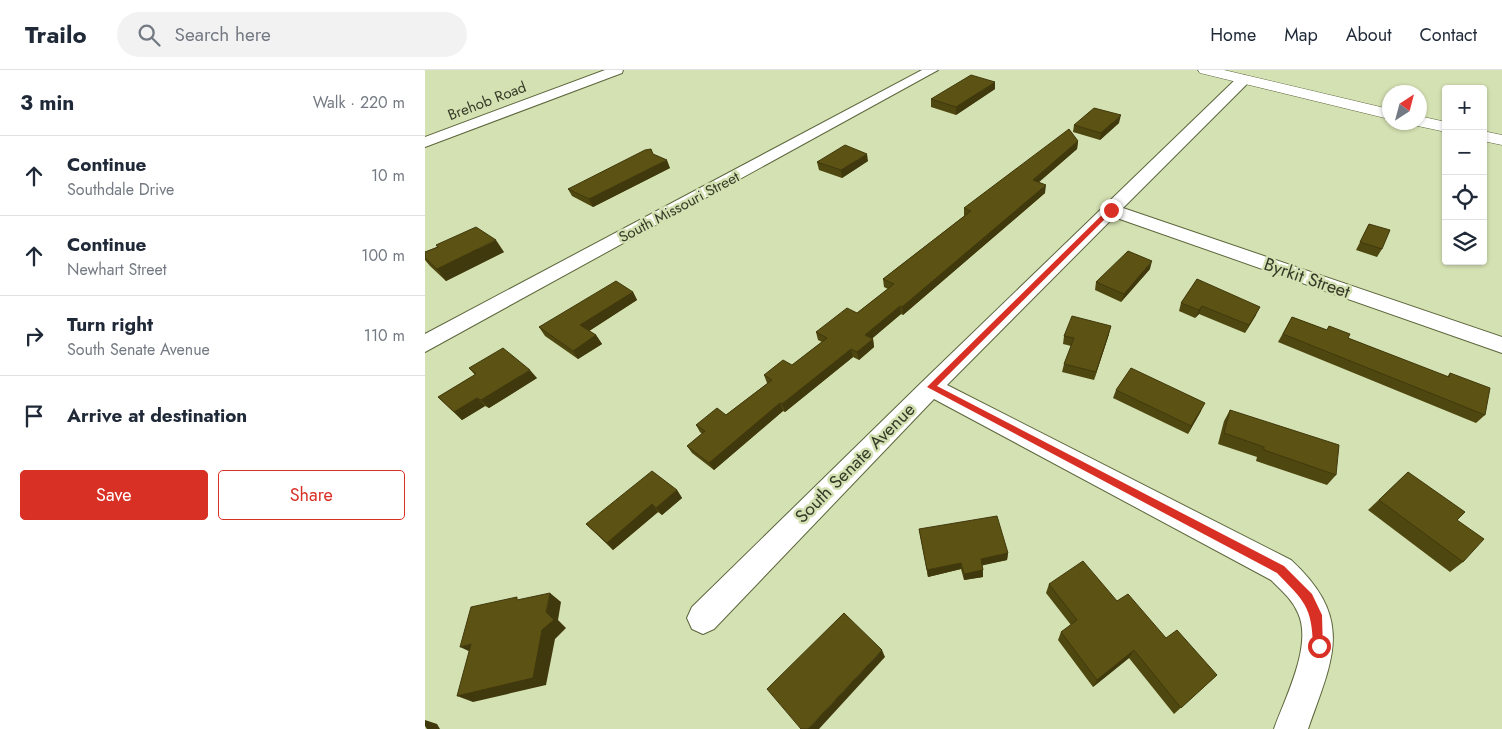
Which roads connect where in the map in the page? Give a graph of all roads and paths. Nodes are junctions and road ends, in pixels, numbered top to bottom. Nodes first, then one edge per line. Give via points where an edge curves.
1 (617, 70) edge
2 (932, 70) edge
3 (1205, 70) edge
4 (1244, 79) junction
5 (1382, 112) edge
6 (1427, 123) edge
7 (1442, 126) edge
8 (1487, 137) edge
9 (1502, 140) edge
10 (425, 142) edge
11 (1111, 210) junction
12 (425, 344) edge
13 (1502, 346) edge
14 (931, 387) junction
15 (703, 618) dead end
16 (1291, 729) edge

1 - 10 street, Brehob Road
2 - 12 street, South Missouri Street
3 - 4 main road
4 - 5 main road
4 - 11 street, South Senate Avenue
6 - 7 main road
8 - 9 main road
11 - 13 street, Byrkit Street
11 - 14 street, South Senate Avenue
14 - 15 street, South Senate Avenue
14 - 16 street via 1281,570 1308,598 1318,619 1319,646

